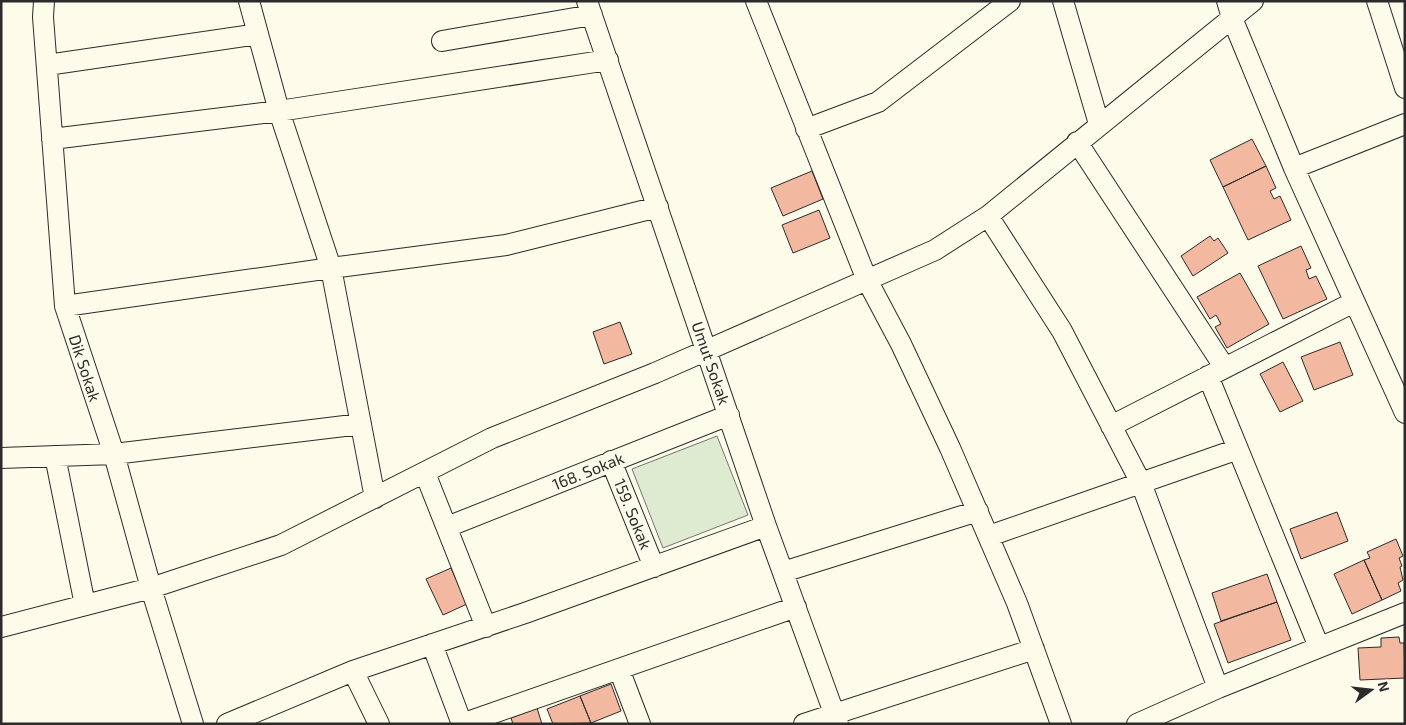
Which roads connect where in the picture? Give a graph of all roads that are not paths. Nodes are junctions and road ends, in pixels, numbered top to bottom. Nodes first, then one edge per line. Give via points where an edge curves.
1 (44, 1) edge
2 (249, 1) edge
3 (756, 1) edge
4 (1010, 1) edge
5 (1063, 1) edge
6 (1254, 1) edge
7 (1377, 1) edge
8 (590, 8) edge
9 (1230, 10) edge
10 (258, 34) junction
11 (442, 41) dead end
12 (608, 60) junction
13 (47, 65) junction
14 (1405, 88) edge
15 (279, 111) junction
16 (1099, 124) junction
17 (1405, 124) edge
18 (806, 129) junction
19 (52, 139) junction
20 (1077, 142) junction
21 (1294, 168) junction
22 (658, 207) junction
23 (988, 216) junction
24 (331, 268) junction
25 (867, 280) junction
26 (1354, 302) junction
27 (65, 306) junction
28 (706, 350) junction
29 (1216, 372) junction
30 (1405, 413) edge
31 (728, 414) junction
32 (361, 424) junction
33 (1112, 426) junction
34 (1238, 449) junction
35 (114, 454) junction
36 (55, 456) junction
37 (1, 458) edge
38 (611, 461) junction
39 (425, 472) junction
40 (1142, 483) junction
41 (376, 498) junction
42 (978, 511) junction
43 (766, 526) junction
44 (447, 527) junction
45 (988, 536) junction
46 (654, 567) junction
47 (783, 572) junction
48 (151, 588) junction
49 (85, 605) junction
50 (796, 607) junction
51 (1405, 613) edge
52 (1, 627) edge
53 (486, 627) junction
54 (432, 644) junction
55 (1319, 648) junction
56 (1034, 649) junction
57 (619, 668) junction
58 (353, 671) junction
59 (1218, 688) junction
60 (836, 718) edge
61 (192, 724) edge
62 (227, 724) edge
63 (378, 724) edge
64 (462, 724) edge
65 (640, 724) edge
66 (804, 724) edge
67 (1060, 724) edge
68 (1137, 724) edge

1 - 13 street, Dik Sokak
2 - 10 street
3 - 18 street
4 - 18 street via 878,102
5 - 16 street
6 - 9 street
7 - 14 street
8 - 11 street
8 - 12 street, Umut Sokak
9 - 16 street
9 - 21 street
10 - 13 street
10 - 15 street
12 - 15 street
12 - 22 street, Umut Sokak
13 - 19 street, Dik Sokak
15 - 19 street
15 - 24 street
16 - 20 street
17 - 21 street
18 - 25 street
19 - 27 street, Dik Sokak
20 - 23 street
20 - 29 street
21 - 26 street
22 - 24 street via 506,245
22 - 28 street, Umut Sokak
23 - 25 street via 935,250
23 - 33 street via 1062,330
24 - 27 street
24 - 32 street
25 - 28 street
25 - 42 street via 901,344
26 - 29 street
26 - 30 street
27 - 35 street, Dik Sokak
28 - 31 street, Umut Sokak
28 - 39 street via 492,438
29 - 33 street
29 - 34 street
31 - 38 street, 168. Sokak
31 - 43 street, Umut Sokak
32 - 35 street
32 - 41 street
33 - 40 street
34 - 40 street
34 - 55 street
35 - 36 street
35 - 48 street, Dik Sokak
36 - 37 street
36 - 49 street
38 - 44 street, 168. Sokak
38 - 46 street, 159. Sokak
39 - 41 street
39 - 44 street
40 - 45 street
40 - 59 street
41 - 48 street via 282,544
42 - 45 street
42 - 47 street
43 - 46 street
43 - 47 street, Umut Sokak
44 - 53 street
45 - 56 street
46 - 53 street
47 - 50 street, Umut Sokak
48 - 49 street
48 - 61 street, Dik Sokak
49 - 52 street
50 - 57 street
50 - 60 street, Umut Sokak
51 - 55 street
53 - 54 street
54 - 58 street
54 - 64 street
55 - 59 street
56 - 60 street
56 - 67 street
57 - 64 street
57 - 65 street
58 - 62 street
58 - 63 street
59 - 68 street
60 - 66 street

